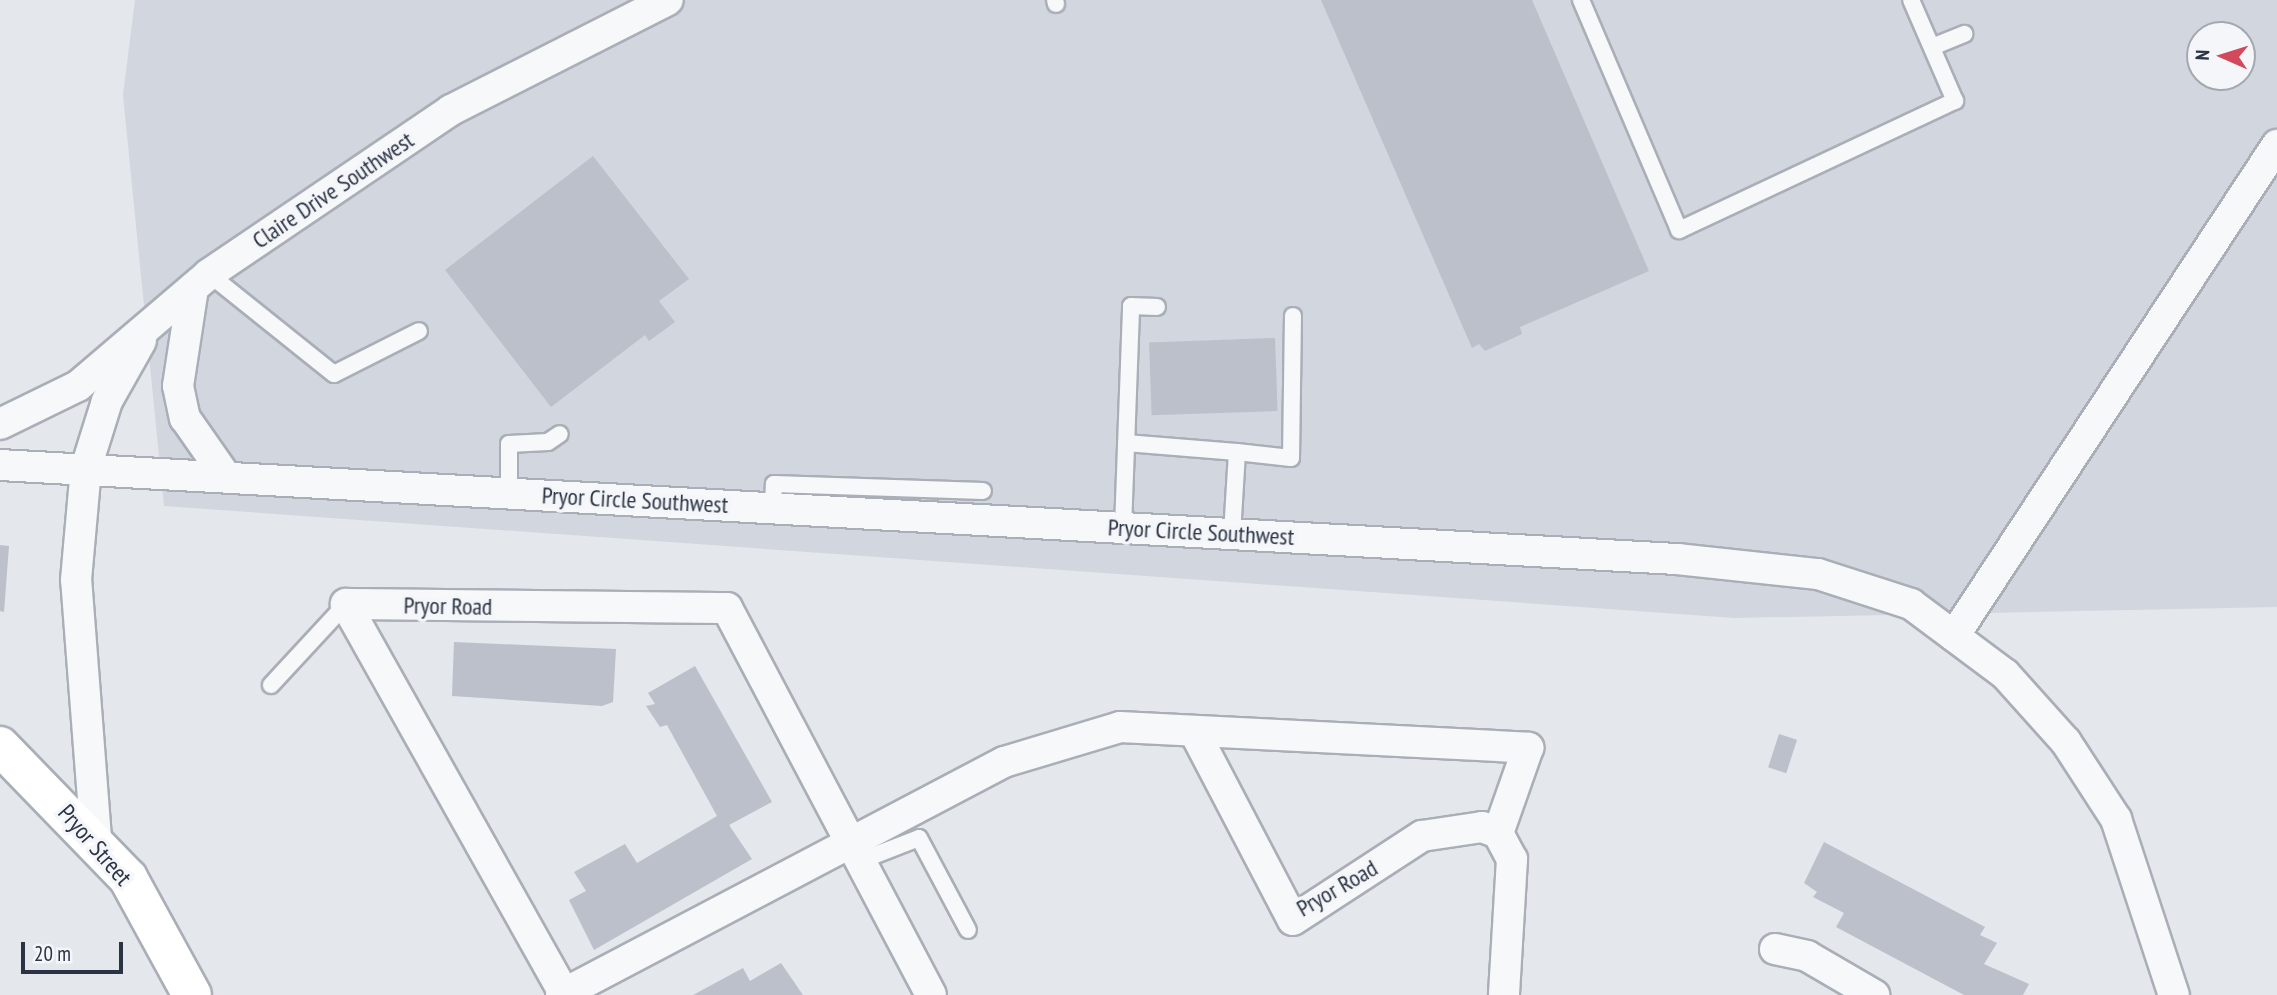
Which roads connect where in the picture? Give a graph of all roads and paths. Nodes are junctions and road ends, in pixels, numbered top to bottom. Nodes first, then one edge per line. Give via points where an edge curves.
1 (668, 0) edge
2 (1581, 0) edge
3 (1911, 0) edge
4 (1965, 34) dead end
5 (1932, 47) junction
6 (2277, 145) edge
7 (201, 281) junction
8 (1157, 307) dead end
9 (1293, 316) dead end
10 (151, 324) junction
11 (419, 331) dead end
12 (0, 424) edge
13 (560, 433) dead end
14 (1126, 443) junction
15 (1237, 452) junction
16 (0, 464) edge
17 (86, 468) junction
18 (224, 474) junction
19 (509, 492) junction
20 (1123, 527) junction
21 (1232, 534) junction
22 (346, 604) junction
23 (1954, 636) junction
24 (271, 685) dead end
25 (1194, 731) junction
26 (0, 746) edge
27 (1498, 833) junction
28 (96, 838) junction
29 (856, 853) junction
30 (968, 930) dead end
31 (1775, 949) dead end
32 (562, 994) edge
33 (192, 995) edge
34 (931, 995) edge
35 (1504, 995) edge
36 (1874, 995) edge
37 (2174, 995) edge

1 - 7 street, Claire Drive Southwest via 451,110
2 - 5 lane via 1679,230 1955,101
3 - 5 lane
4 - 5 lane
6 - 23 street
7 - 10 street, Claire Drive Southwest
7 - 11 lane via 334,374
7 - 18 street via 178,386 185,418
8 - 14 lane via 1130,306
9 - 15 lane via 1291,458
10 - 12 street via 78,386
10 - 17 street, Claire Drive Southwest via 107,401
13 - 19 lane via 548,442 509,444
14 - 15 lane
14 - 20 lane
15 - 21 lane
16 - 17 street, Pryor Circle Southwest
17 - 18 street, Pryor Circle Southwest
17 - 28 street, Claire Drive Southwest via 76,580
18 - 19 street, Pryor Circle Southwest
19 - 20 street, Pryor Circle Southwest via 773,508 983,497
20 - 21 street, Pryor Circle Southwest
21 - 23 street, Pryor Circle Southwest via 1818,574 1911,604
22 - 24 lane
22 - 29 street, Pryor Road via 727,608
22 - 32 street
23 - 37 street, Pryor Circle Southwest via 2005,674 2066,742 2116,819
25 - 27 street via 1528,748
25 - 27 street, Pryor Road via 1293,920 1422,835 1482,827
25 - 29 street via 1120,727 1004,762
26 - 28 main road, Pryor Street
27 - 35 street via 1512,859
28 - 33 main road, Pryor Street via 128,878
29 - 30 lane via 919,838
29 - 32 street
29 - 34 street, Pryor Road
31 - 36 street via 1807,956

